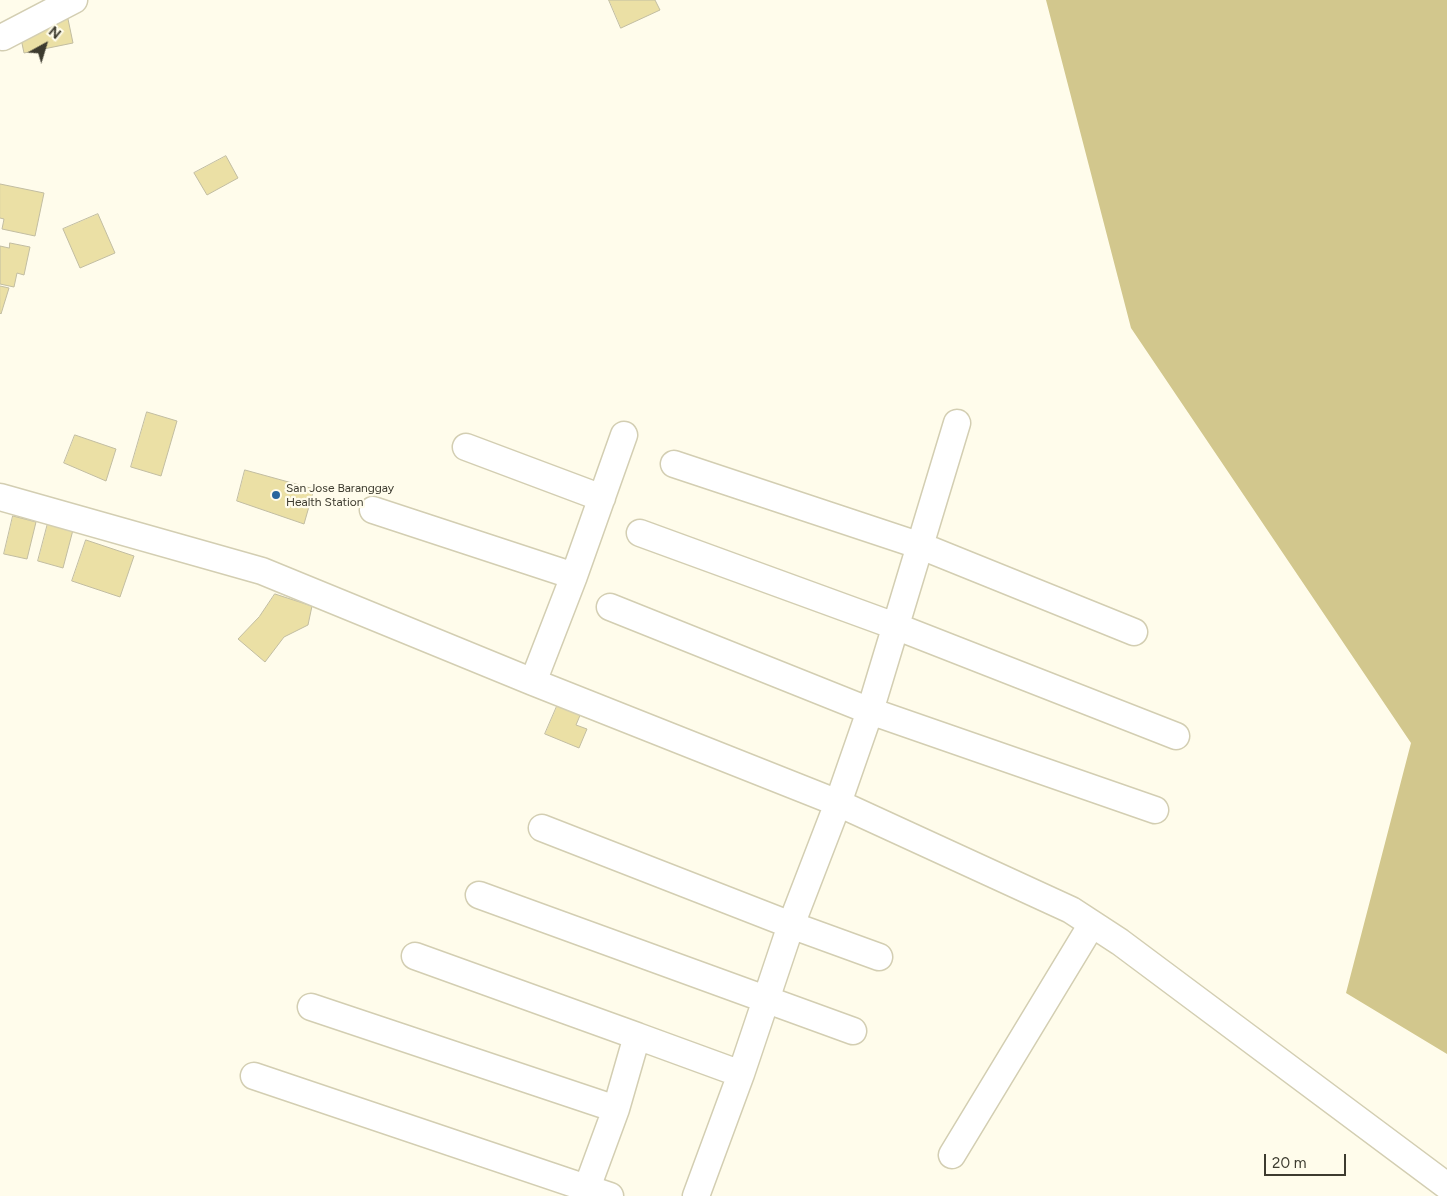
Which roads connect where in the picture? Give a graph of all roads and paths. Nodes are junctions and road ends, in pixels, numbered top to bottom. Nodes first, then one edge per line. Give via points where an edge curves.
1 (74, 0) edge
2 (1, 39) edge
3 (957, 423) dead end
4 (624, 435) dead end
5 (466, 448) dead end
6 (674, 464) dead end
7 (0, 497) edge
8 (602, 498) junction
9 (373, 510) dead end
10 (640, 533) dead end
11 (921, 546) junction
12 (574, 576) junction
13 (610, 607) dead end
14 (894, 626) junction
15 (1134, 632) dead end
16 (533, 682) junction
17 (870, 711) junction
18 (1176, 736) dead end
19 (838, 802) junction
20 (1155, 810) dead end
21 (542, 828) dead end
22 (479, 895) dead end
23 (1092, 924) junction
24 (791, 925) junction
25 (415, 956) dead end
26 (879, 957) dead end
27 (767, 999) junction
28 (310, 1007) dead end
29 (853, 1031) dead end
30 (637, 1036) junction
31 (741, 1074) junction
32 (254, 1076) dead end
33 (616, 1109) junction
34 (952, 1155) dead end
35 (1447, 1186) edge
36 (593, 1194) edge
37 (696, 1196) edge

1 - 2 street
3 - 11 street
4 - 8 street
5 - 8 street
6 - 11 street
7 - 16 street via 262,571
8 - 12 street
9 - 12 street
10 - 14 street
11 - 14 street
11 - 15 street
12 - 16 street
13 - 17 street
14 - 17 street
14 - 18 street
16 - 19 street
17 - 19 street
17 - 20 street
19 - 23 street via 1071,910
19 - 24 street
21 - 24 street
22 - 27 street
23 - 34 street
23 - 35 street
24 - 26 street
24 - 27 street
25 - 30 street
27 - 29 street
27 - 31 street
28 - 33 street
30 - 31 street
30 - 33 street
31 - 37 street
32 - 36 street
33 - 36 street

